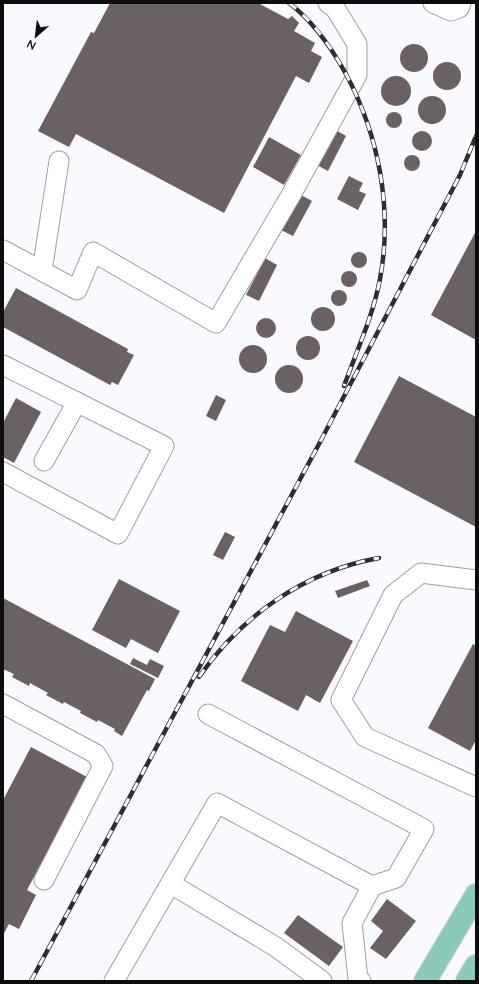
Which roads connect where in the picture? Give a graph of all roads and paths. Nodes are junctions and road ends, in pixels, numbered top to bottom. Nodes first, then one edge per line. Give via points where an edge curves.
1 (328, 3) edge
2 (433, 3) edge
3 (461, 3) edge
4 (59, 161) dead end
5 (3, 250) edge
6 (42, 271) junction
7 (3, 365) edge
8 (77, 402) junction
9 (44, 461) dead end
10 (3, 472) edge
11 (476, 580) edge
12 (3, 704) edge
13 (208, 714) dead end
14 (476, 786) edge
15 (44, 880) dead end
16 (171, 884) junction
17 (372, 886) junction
18 (471, 904) edge
19 (476, 966) edge
20 (121, 979) edge
21 (356, 980) edge
22 (322, 981) edge
23 (409, 981) edge
24 (425, 981) edge
25 (467, 981) edge

1 - 6 lane via 335,8 357,44 357,75 216,323 93,252 77,290
2 - 3 lane via 451,12 459,8
4 - 6 lane
5 - 6 lane
7 - 8 lane
8 - 9 lane
8 - 10 lane via 164,446 118,534
11 - 14 lane via 421,573 393,595 341,700 366,737
12 - 15 lane via 96,754 103,766
13 - 17 lane via 424,829 396,878
16 - 17 lane via 217,803
16 - 20 lane
16 - 22 lane via 276,947
17 - 21 lane via 352,923
18 - 23 main road
18 - 24 main road
19 - 25 main road

